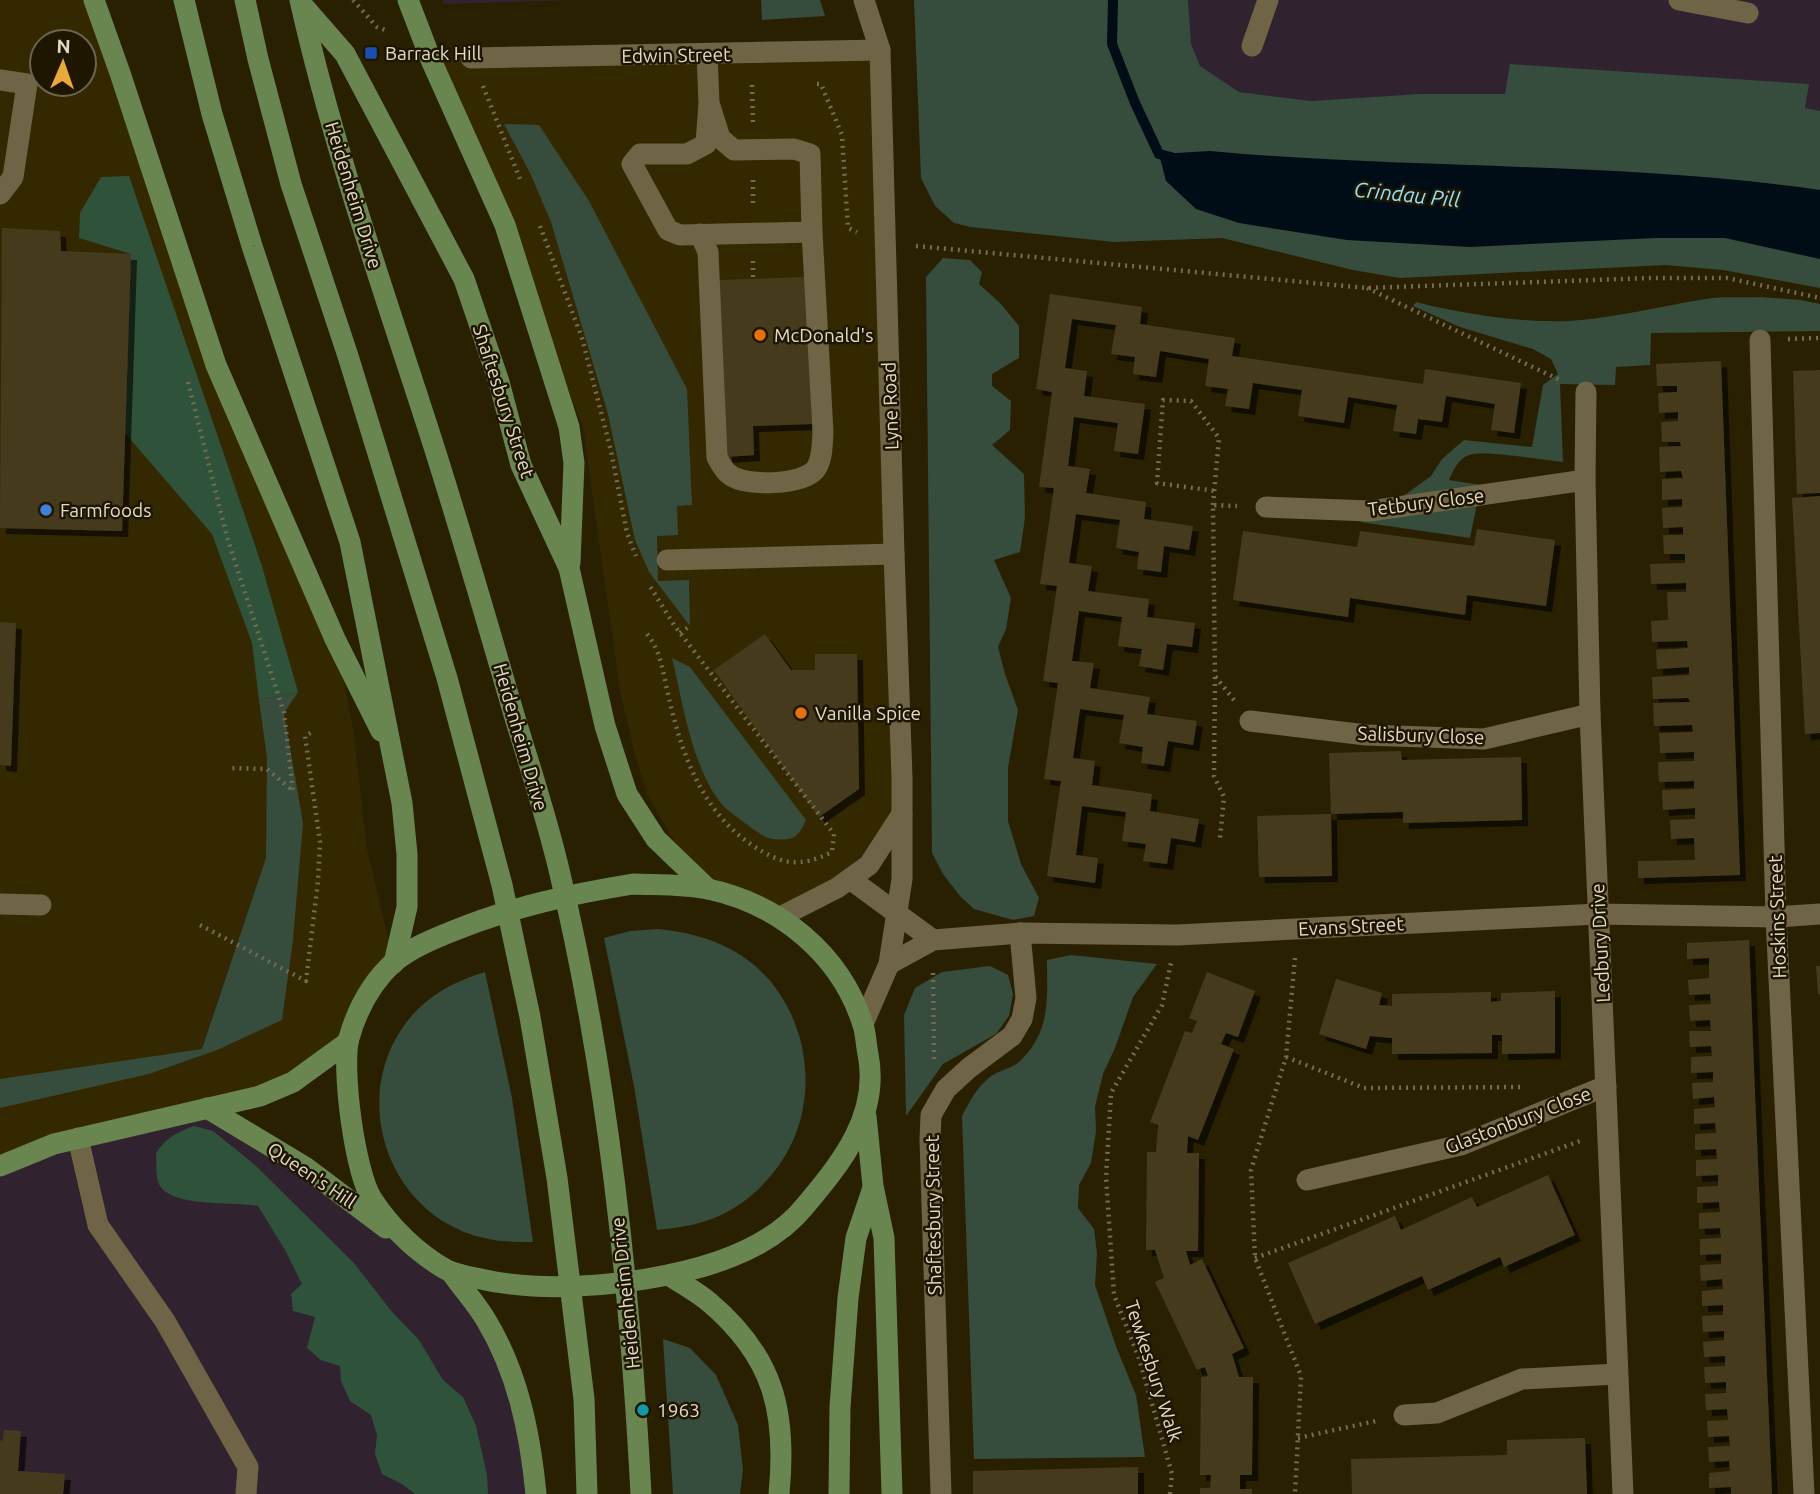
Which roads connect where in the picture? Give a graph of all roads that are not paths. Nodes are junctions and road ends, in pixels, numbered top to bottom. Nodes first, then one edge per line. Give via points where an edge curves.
1 (94, 0) edge
2 (184, 0) edge
3 (245, 0) edge
4 (299, 0) edge
5 (408, 0) edge
6 (864, 0) edge
7 (1268, 0) edge
8 (1679, 0) edge
9 (1748, 13) dead end
10 (1252, 46) dead end
11 (880, 50) junction
12 (707, 54) junction
13 (471, 58) dead end
14 (0, 80) edge
15 (709, 103) junction
16 (0, 194) edge
17 (812, 232) junction
18 (700, 234) junction
19 (1760, 340) dead end
20 (1586, 392) road end
21 (1585, 480) junction
22 (1266, 506) road end
23 (894, 555) junction
24 (667, 560) dead end
25 (569, 568) junction
26 (1590, 714) junction
27 (1250, 721) road end
28 (394, 758) junction
29 (902, 814) junction
30 (850, 879) junction
31 (708, 889) junction
32 (0, 904) edge
33 (41, 905) dead end
34 (1598, 914) junction
35 (1820, 914) edge
36 (898, 916) junction
37 (780, 917) junction
38 (1776, 917) junction
39 (1020, 933) junction
40 (933, 940) junction
41 (394, 963) junction
42 (889, 964) junction
43 (863, 1024) junction
44 (348, 1042) junction
45 (1606, 1086) junction
46 (207, 1108) junction
47 (866, 1116) junction
48 (78, 1138) junction
49 (0, 1166) edge
50 (1307, 1180) dead end
51 (873, 1186) junction
52 (413, 1248) junction
53 (451, 1272) junction
54 (668, 1275) junction
55 (1617, 1374) junction
56 (1404, 1415) road end
57 (246, 1494) edge
58 (536, 1494) edge
59 (587, 1494) edge
60 (641, 1494) edge
61 (779, 1494) edge
62 (839, 1494) edge
63 (892, 1494) edge
64 (941, 1494) edge
65 (1623, 1494) edge
66 (1804, 1494) edge

1 - 28 main road via 216,366 335,639
2 - 28 main road via 252,246 349,542
3 - 59 main road via 291,184 443,666 502,885 557,1178 583,1399
4 - 25 main road, Shaftesbury Street via 345,54 464,279 521,465
4 - 60 main road, Heidenheim Drive via 340,151 454,508 559,871 610,1134
5 - 25 main road via 505,225 569,427 573,463
6 - 11 street, Lyne Road
7 - 10 street
8 - 9 street
11 - 12 street, Edwin Street
11 - 23 street, Lyne Road
12 - 13 street, Edwin Street
12 - 15 street
14 - 16 street via 27,83 13,177
15 - 17 street via 720,138 734,150 794,149 810,154
15 - 18 street via 706,144 687,154 640,154 632,164 668,230
17 - 18 street
17 - 18 street via 821,459 814,471 794,481 747,483 728,475 717,457 708,252
19 - 38 street, Hoskins Street
20 - 21 street, Ledbury Drive
21 - 22 street, Tetbury Close via 1370,511
21 - 26 street, Ledbury Drive
23 - 24 street
23 - 29 street, Lyne Road
25 - 31 main road, Shaftesbury Street via 605,726 627,793 656,839
26 - 27 street, Salisbury Close via 1484,739 1366,735
26 - 34 street, Ledbury Drive
28 - 41 main road via 406,841 407,906
29 - 30 street via 869,865
29 - 36 street, Lyne Road
30 - 36 street
30 - 37 street
31 - 37 main road
31 - 41 main road via 633,884 570,894 485,918 429,941
32 - 33 street
34 - 38 street, Evans Street
34 - 39 street, Evans Street via 1177,935
34 - 45 street, Ledbury Drive
35 - 38 street, Evans Street
36 - 40 street
36 - 42 street, Lyne Road
37 - 43 main road via 814,943 842,981
38 - 66 street, Hoskins Street
39 - 40 street, Evans Street
39 - 64 street, Shaftesbury Street via 1026,998 1022,1019 1012,1036 946,1090 931,1115
40 - 42 street, Evans Street
41 - 44 main road via 363,999
42 - 43 street, Lyne Road
43 - 47 main road via 871,1069
44 - 46 main road via 293,1082 260,1096
44 - 52 main road via 349,1099 359,1162 371,1197
45 - 50 street, Glastonbury Close via 1461,1144
45 - 55 street, Ledbury Drive
46 - 48 main road
46 - 52 main road, Queen's Hill via 305,1167
47 - 51 main road
47 - 54 main road via 837,1168 796,1217 752,1247 713,1264
48 - 49 main road
48 - 57 street via 98,1225 164,1321 248,1467
51 - 62 main road via 856,1238 848,1298
51 - 63 main road via 884,1238
52 - 53 main road
53 - 54 main road via 501,1284 551,1287
53 - 58 main road via 486,1319 511,1369 531,1446
54 - 61 main road via 709,1302 763,1363 781,1429
55 - 56 street via 1522,1379 1437,1413
55 - 65 street, Ledbury Drive

